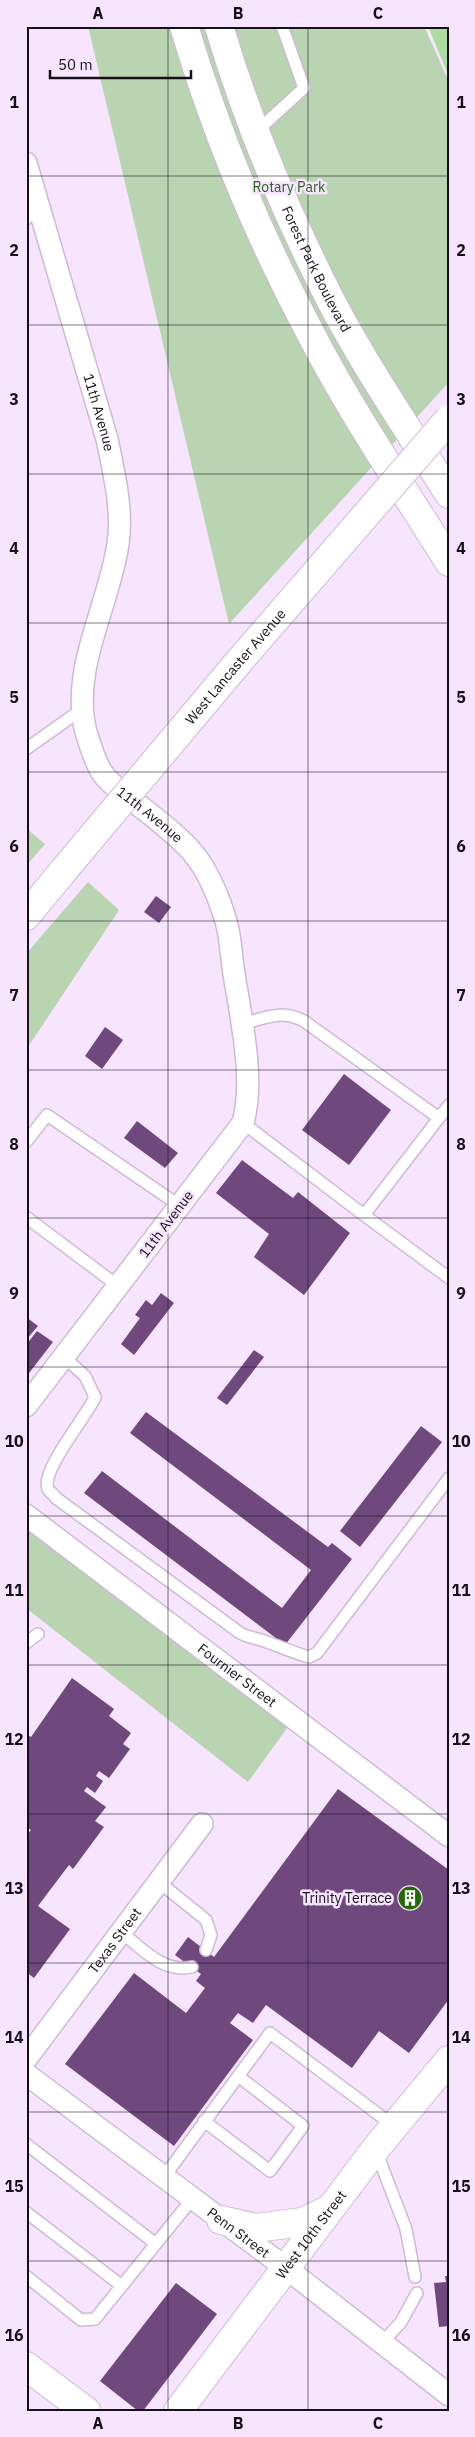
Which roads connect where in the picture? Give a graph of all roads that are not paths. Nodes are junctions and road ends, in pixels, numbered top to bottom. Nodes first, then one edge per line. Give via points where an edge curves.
1 (184, 26) edge
2 (219, 26) edge
3 (282, 26) edge
4 (256, 132) junction
5 (26, 163) edge
6 (33, 211) edge
7 (449, 420) edge
8 (449, 494) edge
9 (449, 562) edge
10 (81, 710) junction
11 (26, 749) edge
12 (26, 916) edge
13 (242, 1024) junction
14 (449, 1105) edge
15 (439, 1118) junction
16 (243, 1123) junction
17 (26, 1142) edge
18 (180, 1206) junction
19 (364, 1215) junction
20 (26, 1217) edge
21 (449, 1278) edge
22 (118, 1286) junction
23 (64, 1357) junction
24 (26, 1406) edge
25 (449, 1478) edge
26 (26, 1515) edge
27 (38, 1634) dead end
28 (26, 1643) edge
29 (202, 1824) dead end
30 (449, 1836) edge
31 (159, 1882) junction
32 (121, 1932) junction
33 (206, 1950) dead end
34 (192, 1967) dead end
35 (26, 2059) edge
36 (445, 2072) edge
37 (26, 2074) edge
38 (238, 2076) junction
39 (204, 2122) junction
40 (394, 2126) junction
41 (26, 2144) edge
42 (375, 2149) junction
43 (164, 2177) junction
44 (193, 2198) junction
45 (331, 2209) junction
46 (26, 2212) edge
47 (221, 2220) junction
48 (156, 2244) junction
49 (286, 2268) junction
50 (26, 2276) edge
51 (415, 2277) dead end
52 (122, 2286) junction
53 (417, 2293) dead end
54 (382, 2343) junction
55 (26, 2366) edge
56 (449, 2395) edge
57 (86, 2411) edge
58 (178, 2411) edge

1 - 9 main road via 220,134 263,239 314,340
2 - 4 main road, Forest Park Boulevard via 234,79
3 - 4 lane via 304,88
4 - 8 main road, Forest Park Boulevard via 292,221 333,304
5 - 6 street, 11th Avenue
6 - 10 street, 11th Avenue via 108,440 116,480 118,542 85,669
7 - 12 main road, West Lancaster Avenue, bridge via 242,657
10 - 11 lane
10 - 13 street, 11th Avenue via 101,771 113,785 180,840 205,871 226,924
13 - 15 lane via 280,1014 292,1015
13 - 16 street, 11th Avenue via 248,1086
14 - 15 lane
15 - 19 lane
16 - 18 street, 11th Avenue
16 - 19 lane
17 - 18 lane via 47,1115
18 - 22 street, 11th Avenue
19 - 21 lane
20 - 22 lane
22 - 23 street, 11th Avenue
23 - 24 street, 11th Avenue
23 - 25 lane via 85,1376 95,1397 55,1461 47,1480 48,1489 240,1633 297,1654 309,1657 317,1653
26 - 30 street, Fournier Street
27 - 28 lane
29 - 31 street, Texas Street
31 - 32 street, Texas Street
31 - 33 lane via 206,1920 211,1935
32 - 34 lane via 167,1967
32 - 35 street, Texas Street
36 - 40 main road, West 10th Street
37 - 43 street, Penn Street
38 - 39 lane
38 - 39 lane via 303,2126 270,2171
38 - 40 lane via 270,2033
39 - 43 lane
40 - 42 main road, West 10th Street
41 - 48 lane
42 - 45 main road, West 10th Street
42 - 51 lane via 406,2229
43 - 44 street, Penn Street
44 - 47 street, Penn Street
44 - 48 lane
45 - 47 main road via 302,2222 256,2228
45 - 49 main road, West 10th Street
46 - 52 lane
47 - 49 street, Penn Street
48 - 52 lane
49 - 54 street, Penn Street
49 - 58 main road, West 10th Street
50 - 52 lane via 81,2320 95,2319
53 - 54 lane via 401,2322
54 - 56 street, Penn Street
55 - 57 main road

